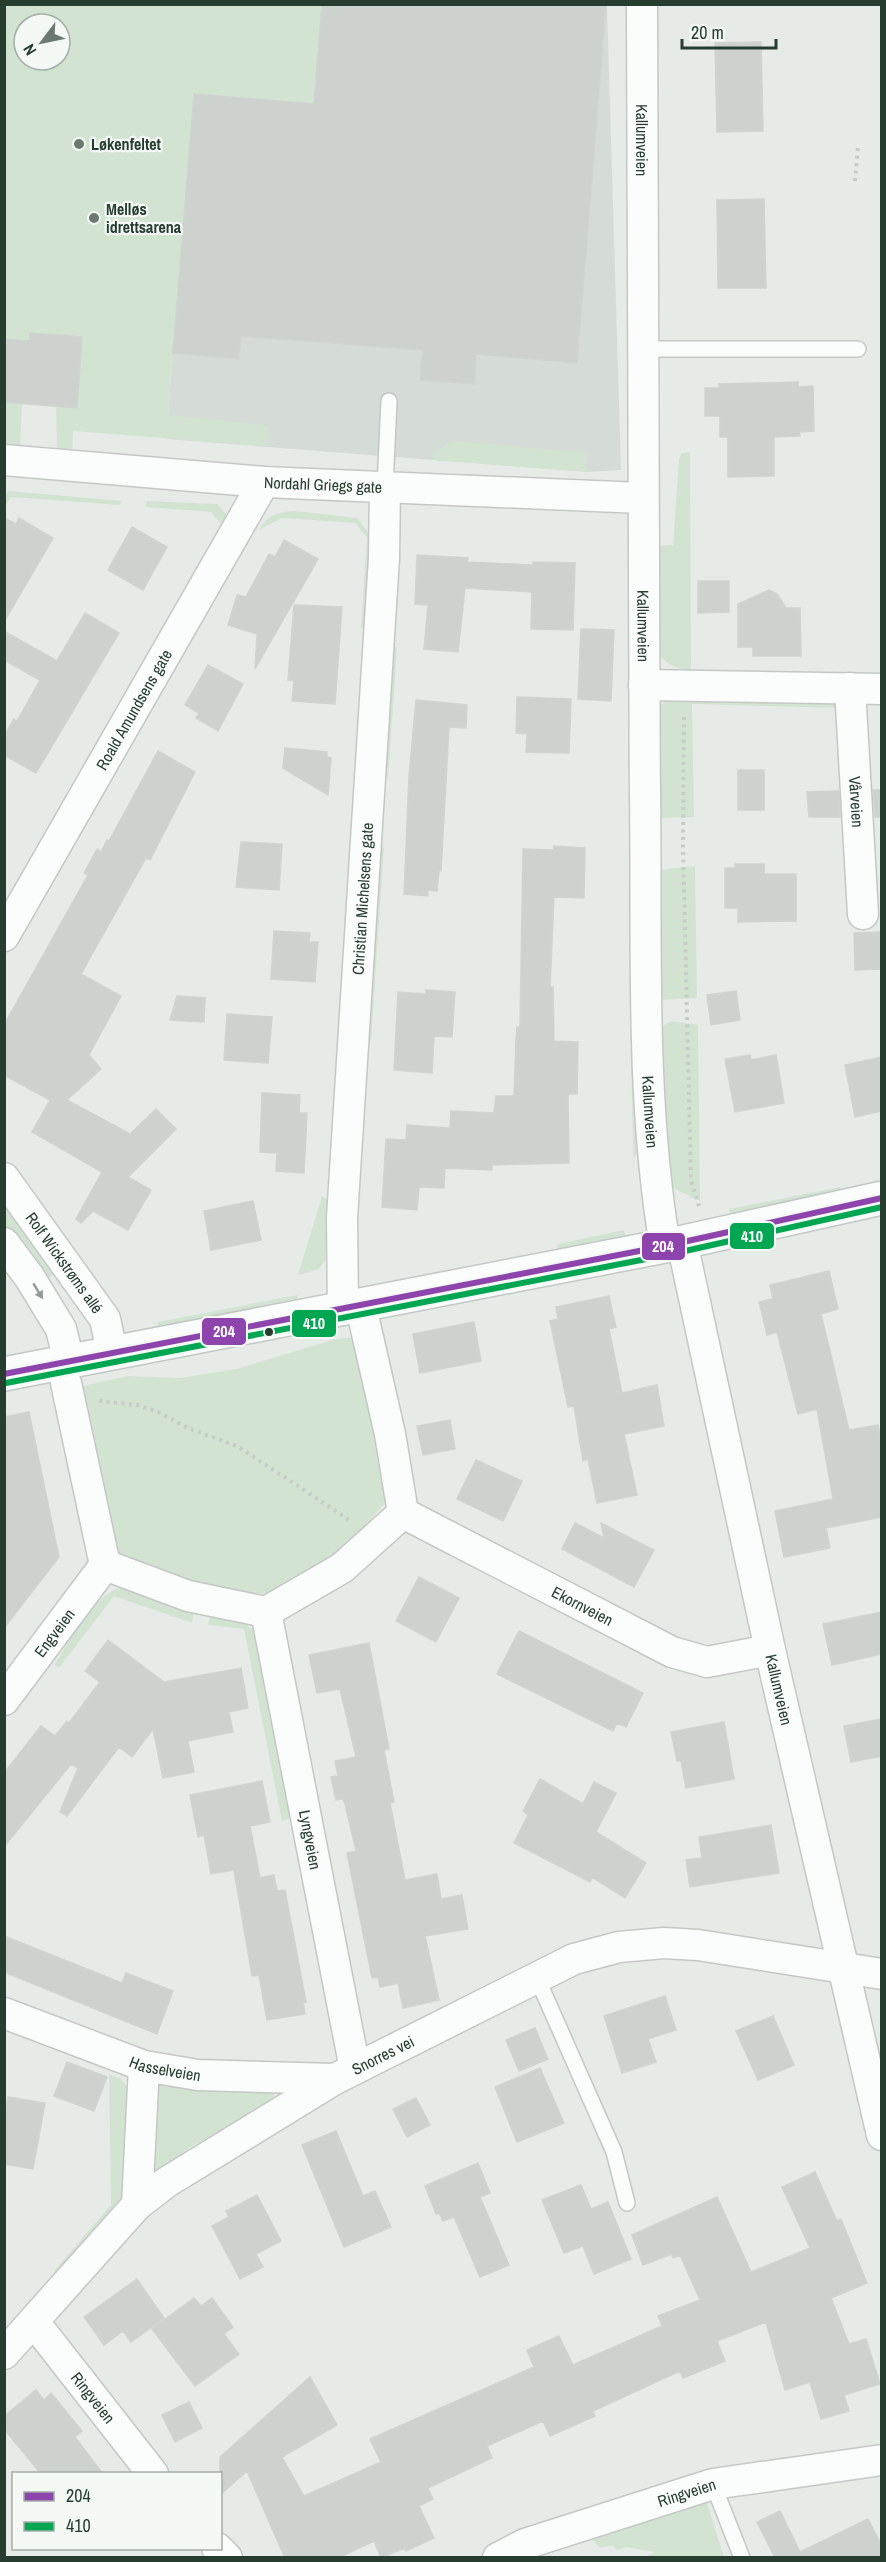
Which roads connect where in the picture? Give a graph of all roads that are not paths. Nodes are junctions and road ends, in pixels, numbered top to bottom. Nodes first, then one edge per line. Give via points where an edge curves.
1 (642, 4) edge
2 (858, 349) dead end
3 (642, 350) junction
4 (389, 400) dead end
5 (5, 462) edge
6 (264, 482) junction
7 (385, 487) junction
8 (641, 498) junction
9 (644, 685) junction
10 (850, 688) junction
11 (882, 689) edge
12 (863, 914) dead end
13 (4, 936) edge
14 (4, 1178) edge
15 (882, 1198) edge
16 (4, 1243) edge
17 (673, 1244) junction
18 (352, 1308) junction
19 (112, 1353) junction
20 (4, 1374) edge
21 (69, 1382) junction
22 (403, 1513) junction
23 (105, 1565) junction
24 (266, 1612) junction
25 (770, 1650) junction
26 (4, 1700) edge
27 (844, 1970) junction
28 (882, 1974) edge
29 (537, 1978) junction
30 (4, 2013) edge
31 (144, 2066) junction
32 (345, 2074) junction
33 (882, 2135) edge
34 (627, 2203) dead end
35 (137, 2205) junction
36 (34, 2322) junction
37 (4, 2354) edge
38 (882, 2460) edge
39 (151, 2472) edge
40 (713, 2484) junction
41 (498, 2558) edge
42 (742, 2558) edge

1 - 3 street, Kallumveien
2 - 3 lane
3 - 8 street, Kallumveien
4 - 7 lane
5 - 6 street, Nordahl Griegs gate
6 - 7 street, Nordahl Griegs gate
6 - 13 street, Roald Amundsens gate
7 - 8 street, Nordahl Griegs gate
7 - 18 street, Christian Michelsens gate via 384,558 342,1218
8 - 9 street, Kallumveien
9 - 10 street
9 - 17 street, Kallumveien via 651,1114 660,1215
10 - 11 street
10 - 12 street, Vårveien
14 - 19 street, Rolf Wickstrøms allé via 105,1319
15 - 17 main road
16 -> 21 street via 61,1329
17 - 18 main road
17 - 25 street, Kallumveien
18 - 19 main road
18 - 22 street, Christian Michelsens gate via 387,1423
19 - 21 main road
20 - 21 main road
21 - 23 street
22 - 24 street via 342,1568
22 - 25 street, Ekornveien via 672,1652 707,1662
23 - 24 street via 188,1596
23 - 26 street, Engveien
24 - 32 street, Lyngveien
25 - 27 street, Kallumveien
27 - 28 street
27 - 29 street, Snorres vei via 698,1945 664,1943 619,1947 574,1959
27 - 33 street, Kallumveien
29 - 32 street, Snorres vei
29 - 34 lane via 614,2152
30 - 31 street, Hasselveien
31 - 32 street, Hasselveien via 198,2075
31 - 35 street
32 - 35 street, Snorres vei via 167,2182
35 - 36 street, Snorres vei
36 - 37 street, Snorres vei
36 - 39 street, Ringveien
38 - 40 street, Ringveien
40 - 41 street, Ringveien via 525,2544
40 - 42 lane

